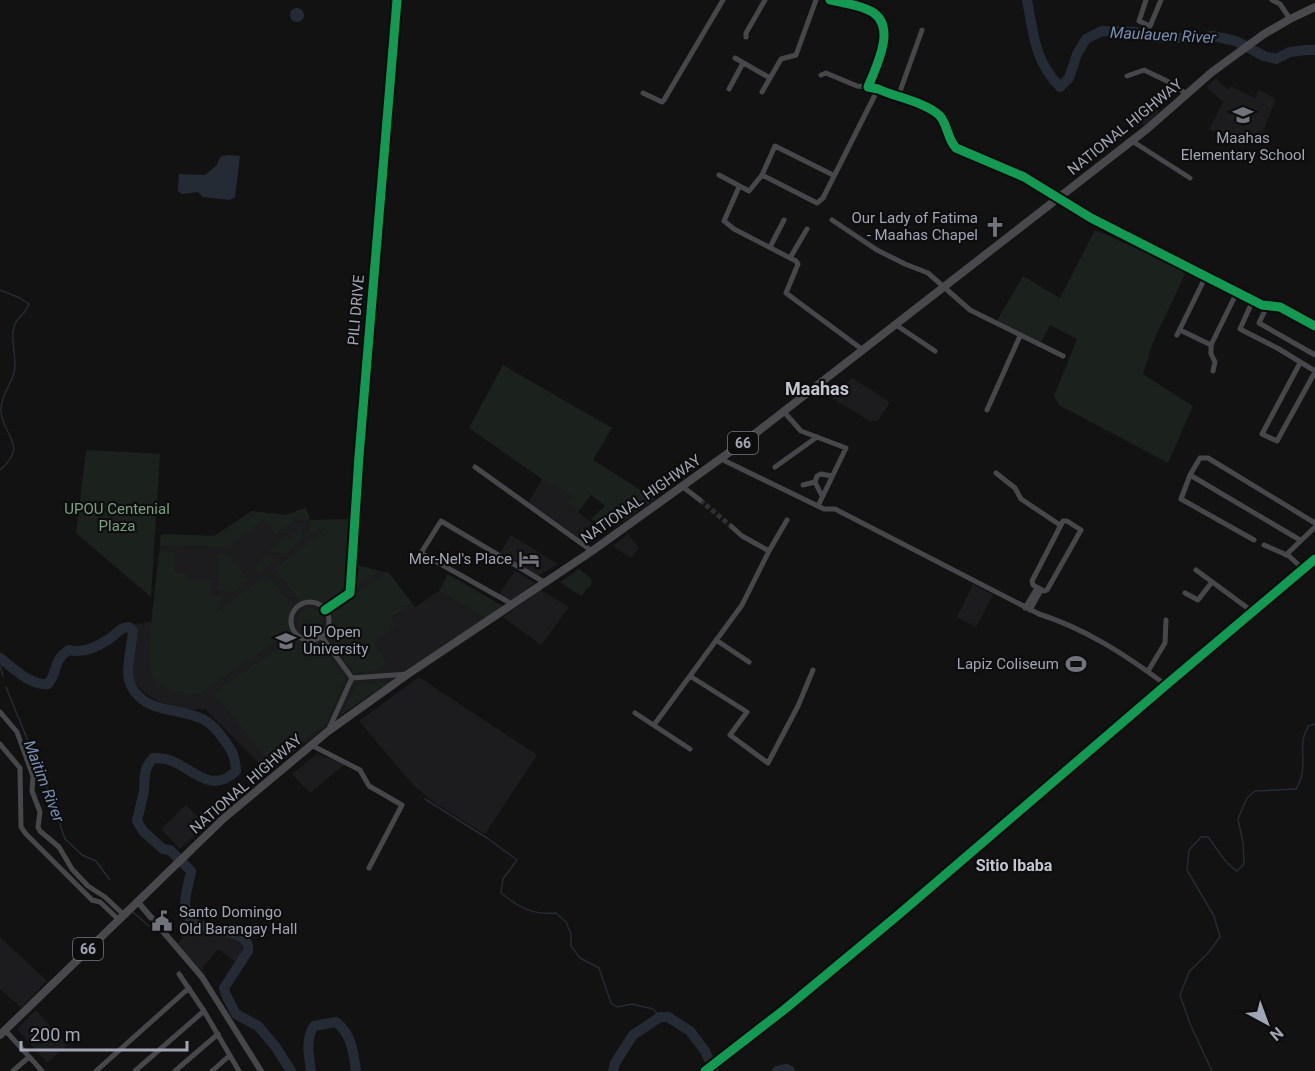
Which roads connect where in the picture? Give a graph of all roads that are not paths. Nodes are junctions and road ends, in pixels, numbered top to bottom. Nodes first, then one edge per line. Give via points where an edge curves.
1 (397, 0) edge
2 (723, 0) edge
3 (765, 0) edge
4 (816, 0) edge
5 (830, 0) edge
6 (1146, 0) edge
7 (1161, 0) edge
8 (1272, 0) edge
9 (1315, 7) edge
10 (1290, 19) junction
11 (922, 30) dead end
12 (746, 37) dead end
13 (735, 58) dead end
14 (743, 63) junction
15 (821, 75) dead end
16 (1127, 75) dead end
17 (770, 78) junction
18 (868, 87) junction
19 (878, 88) junction
20 (729, 89) dead end
21 (762, 92) dead end
22 (643, 93) dead end
23 (1187, 94) junction
24 (898, 97) junction
25 (1132, 141) junction
26 (719, 175) dead end
27 (762, 175) junction
28 (833, 175) junction
29 (1190, 178) dead end
30 (739, 187) junction
31 (1059, 199) junction
32 (784, 220) dead end
33 (832, 220) dead end
34 (807, 229) dead end
35 (770, 248) junction
36 (790, 258) junction
37 (1206, 276) junction
38 (944, 287) junction
39 (1237, 292) junction
40 (1253, 300) junction
41 (1266, 306) junction
42 (896, 325) junction
43 (1315, 326) edge
44 (1020, 336) junction
45 (1211, 345) junction
46 (863, 350) junction
47 (935, 351) dead end
48 (1315, 355) edge
49 (1063, 356) dead end
50 (1300, 363) junction
51 (1213, 371) dead end
52 (1315, 372) edge
53 (987, 410) dead end
54 (784, 412) junction
55 (817, 437) junction
56 (721, 459) junction
57 (475, 467) dead end
58 (775, 467) dead end
59 (996, 473) dead end
60 (1190, 475) junction
61 (832, 476) junction
62 (815, 482) junction
63 (803, 485) dead end
64 (683, 487) junction
65 (822, 496) junction
66 (700, 500) tunnel mouth
67 (818, 506) junction
68 (787, 520) dead end
69 (1060, 525) junction
70 (1315, 525) edge
71 (732, 527) tunnel mouth
72 (1254, 540) dead end
73 (1300, 540) junction
74 (1263, 545) dead end
75 (592, 551) junction
76 (769, 551) junction
77 (1286, 555) junction
78 (1315, 559) edge
79 (1303, 569) junction
80 (1196, 570) dead end
81 (544, 582) junction
82 (1212, 582) junction
83 (1039, 589) junction
84 (1185, 593) dead end
85 (512, 604) junction
86 (1028, 609) junction
87 (325, 610) junction
88 (1253, 612) junction
89 (1166, 620) dead end
90 (321, 636) junction
91 (716, 640) junction
92 (749, 662) dead end
93 (813, 669) dead end
94 (1148, 671) junction
95 (408, 674) junction
96 (690, 676) junction
97 (352, 678) junction
98 (1166, 685) junction
99 (0, 712) edge
100 (635, 712) dead end
101 (654, 725) junction
102 (327, 732) junction
103 (0, 744) edge
104 (311, 745) junction
105 (690, 749) dead end
106 (369, 868) dead end
107 (137, 901) junction
108 (121, 916) junction
109 (179, 974) dead end
110 (189, 988) junction
111 (204, 1011) junction
112 (3, 1032) edge
113 (218, 1034) junction
114 (229, 1056) junction
115 (29, 1057) junction
116 (13, 1071) edge
117 (42, 1071) edge
118 (96, 1071) edge
119 (135, 1071) edge
120 (175, 1071) edge
121 (212, 1071) edge
122 (238, 1071) edge
123 (261, 1071) edge
124 (705, 1071) edge

1 - 87 street, PILI DRIVE via 350,593
2 - 22 street via 664,100
3 - 12 street
4 - 17 street via 796,55 782,59
5 - 18 street via 867,9 881,21 885,38
6 - 7 street via 1139,21 1150,26
8 - 10 street via 1280,4
9 - 10 main road, NATIONAL HIGHWAY / 66
10 - 23 main road, NATIONAL HIGHWAY / 66 via 1244,48
11 - 24 street
13 - 14 street
14 - 17 street
14 - 20 street
15 - 18 street via 826,73
16 - 23 street via 1144,70
17 - 21 street
18 - 19 street
19 - 24 street
19 - 28 street
23 - 25 main road, NATIONAL HIGHWAY / 66
24 - 31 street via 936,112 957,148 1024,177
25 - 29 street
25 - 31 main road, NATIONAL HIGHWAY / 66
26 - 30 street
27 - 28 street via 817,203
27 - 28 street via 775,146
27 - 30 street via 749,191
30 - 35 street via 724,221
31 - 37 street
31 - 38 main road, NATIONAL HIGHWAY / 66
32 - 35 street
33 - 38 street via 878,250 928,273
34 - 36 street
35 - 36 street
36 - 46 street via 798,264 786,293
37 - 39 street
37 - 45 street via 1178,333
38 - 42 main road, NATIONAL HIGHWAY / 66
38 - 44 street via 970,310
39 - 40 street
39 - 45 street
40 - 41 street
40 - 50 street via 1239,329
41 - 43 street via 1284,309
41 - 48 street via 1259,323
42 - 46 main road, NATIONAL HIGHWAY / 66
42 - 47 street
44 - 49 street
44 - 53 street
45 - 51 street
46 - 54 main road, NATIONAL HIGHWAY / 66
50 - 52 street
50 - 52 street via 1262,434 1277,441
54 - 55 street via 797,428
54 - 56 main road, NATIONAL HIGHWAY / 66
55 - 58 street
55 - 61 street via 846,448
56 - 64 main road, NATIONAL HIGHWAY / 66
56 - 67 street
57 - 75 street
59 - 69 street via 1015,488 1021,499
60 - 70 street via 1200,458 1208,458
60 - 72 street via 1181,499
60 - 73 street
61 - 62 street via 821,474
61 - 65 street
62 - 63 street
62 - 65 street
64 - 66 street
64 - 75 main road, NATIONAL HIGHWAY / 66
65 - 67 street
67 - 86 street via 835,509
68 - 76 street
69 - 83 street via 1032,581
69 - 83 street via 1067,521 1081,530 1047,590
70 - 73 street
71 - 76 street
73 - 77 street
74 - 77 street
75 - 81 main road, NATIONAL HIGHWAY / 66
76 - 91 street via 742,605
77 - 79 street
78 - 79 street
79 - 88 street
80 - 82 street
81 - 85 main road, NATIONAL HIGHWAY / 66
81 - 85 street via 441,521 421,553
82 - 84 street via 1198,600
82 - 88 street
83 - 86 street
85 - 95 main road, NATIONAL HIGHWAY / 66
86 - 94 street via 1114,647
87 - 90 street via 328,624
87 - 90 street via 306,603 297,608 292,618 293,629 301,637
88 - 98 street
89 - 94 street via 1165,643
90 - 97 street
91 - 92 street
91 - 96 street
93 - 96 street via 768,763 730,735 747,712
94 - 98 street
95 - 97 street
95 - 102 main road, NATIONAL HIGHWAY / 66
96 - 101 street
97 - 102 street
98 - 124 street via 889,923
99 - 108 street via 17,732 33,776 40,831 59,847 88,886 105,897
100 - 101 street
101 - 105 street
102 - 104 main road, NATIONAL HIGHWAY / 66
103 - 108 street via 20,768 21,827 92,900
104 - 106 street via 360,770 369,786 402,805
104 - 107 main road, NATIONAL HIGHWAY / 66 via 240,804
107 - 108 main road, NATIONAL HIGHWAY / 66
107 - 123 street via 202,977
108 - 112 main road, NATIONAL HIGHWAY / 66
109 - 110 street
110 - 111 street
110 - 118 street
111 - 113 street
111 - 119 street
112 - 115 street
113 - 114 street
113 - 120 street
114 - 121 street
114 - 122 street
115 - 116 street
115 - 117 street

